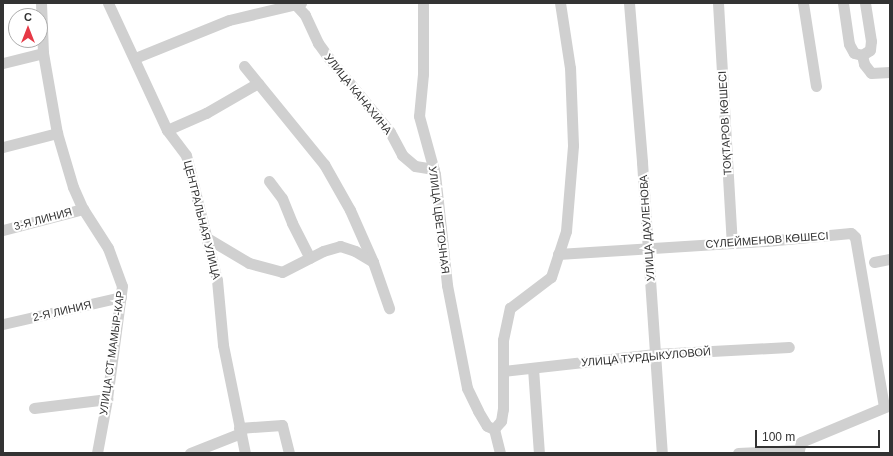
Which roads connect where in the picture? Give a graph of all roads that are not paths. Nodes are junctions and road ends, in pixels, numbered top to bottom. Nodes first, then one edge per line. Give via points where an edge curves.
1 (41, 3) edge
2 (108, 3) edge
3 (298, 3) edge
4 (423, 3) edge
5 (560, 3) edge
6 (629, 3) edge
7 (718, 3) edge
8 (803, 3) edge
9 (843, 3) edge
10 (866, 3) edge
11 (43, 53) junction
12 (862, 55) junction
13 (135, 58) junction
14 (3, 63) edge
15 (244, 66) dead end
16 (890, 72) edge
17 (258, 83) junction
18 (816, 86) dead end
19 (167, 130) junction
20 (57, 133) junction
21 (3, 147) edge
22 (434, 169) junction
23 (269, 181) dead end
24 (83, 209) junction
25 (3, 230) edge
26 (207, 238) junction
27 (732, 243) junction
28 (648, 248) junction
29 (558, 254) junction
30 (310, 258) junction
31 (890, 259) edge
32 (373, 262) junction
33 (874, 262) dead end
34 (121, 297) junction
35 (388, 308) dead end
36 (3, 324) edge
37 (789, 347) dead end
38 (655, 354) junction
39 (533, 368) junction
40 (503, 370) junction
41 (107, 399) junction
42 (887, 405) edge
43 (34, 408) dead end
44 (494, 429) junction
45 (240, 430) junction
46 (799, 451) edge
47 (97, 453) edge
48 (190, 453) edge
49 (245, 453) edge
50 (289, 453) edge
51 (500, 453) edge
52 (539, 453) edge
53 (662, 453) edge
54 (738, 453) edge

1 - 11 street, УЛИЦА СТ МАМЫР-КАР
2 - 13 street, ЦЕНТРАЛЬНАЯ УЛИЦА
3 - 13 street via 229,20
3 - 22 street, УЛИЦА КАНАХИНА via 318,43 390,132 402,155 415,166
4 - 22 street, УЛИЦА ЦВЕТОЧНАЯ via 423,74 419,116
5 - 29 street via 570,68 573,145 566,231
6 - 28 street, УЛИЦА ДАУЛЕНОВА
7 - 27 street, ТОҚТАРОВ КӨШЕСІ
8 - 18 street
9 - 12 street via 849,44 854,53
10 - 12 street via 871,41 870,50
11 - 14 street
11 - 20 street, УЛИЦА СТ МАМЫР-КАР
12 - 16 street via 864,64 871,72
13 - 19 street, ЦЕНТРАЛЬНАЯ УЛИЦА
15 - 17 street
17 - 19 street
17 - 32 street via 324,164 350,210
19 - 26 street, ЦЕНТРАЛЬНАЯ УЛИЦА via 186,155
20 - 21 street
20 - 24 street, УЛИЦА СТ МАМЫР-КАР via 73,187
22 - 44 street, УЛИЦА ЦВЕТОЧНАЯ via 447,285 467,388 487,426
23 - 30 street via 282,198
24 - 25 street, 3-Я ЛИНИЯ
24 - 34 street, УЛИЦА СТ МАМЫР-КАР via 108,248 117,268 122,286
26 - 30 street via 249,263 282,272
26 - 45 street, ЦЕНТРАЛЬНАЯ УЛИЦА via 217,280 223,345
27 - 28 street, СҮЛЕЙМЕНОВ КӨШЕСІ
27 - 42 street, СҮЛЕЙМЕНОВ КӨШЕСІ via 854,234 874,355
28 - 29 street, СҮЛЕЙМЕНОВ КӨШЕСІ
28 - 38 street, УЛИЦА ДАУЛЕНОВА
29 - 40 street via 551,278 510,308 502,340
30 - 32 street via 340,246 355,251
31 - 33 street
32 - 35 street
34 - 36 street, 2-Я ЛИНИЯ
34 - 41 street, УЛИЦА СТ МАМЫР-КАР
37 - 38 street, УЛИЦА ТУРДЫКУЛОВОЙ
38 - 39 street, УЛИЦА ТУРДЫКУЛОВОЙ
38 - 53 street, УЛИЦА ДАУЛЕНОВА
39 - 40 street, УЛИЦА ТУРДЫКУЛОВОЙ
39 - 52 street
40 - 44 street via 502,415 501,421
41 - 43 street
41 - 47 street, УЛИЦА СТ МАМЫР-КАР
42 - 46 street via 801,442
44 - 51 street
45 - 48 street
45 - 49 street, ЦЕНТРАЛЬНАЯ УЛИЦА
45 - 50 street via 282,425
46 - 54 street

